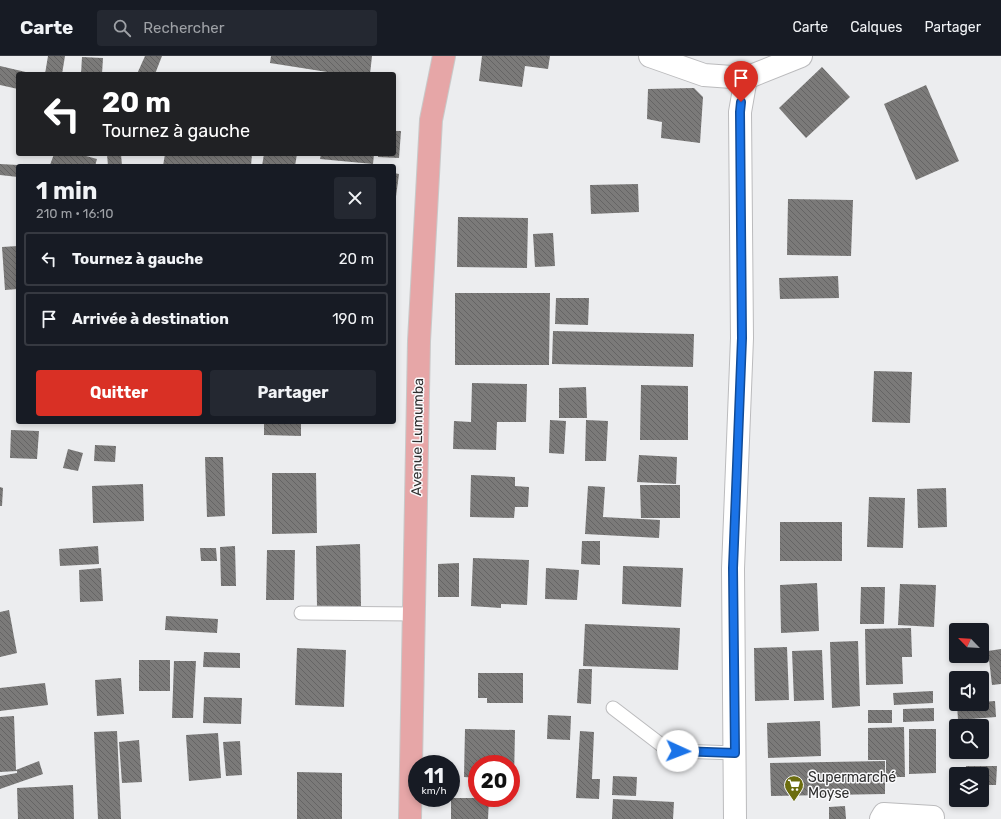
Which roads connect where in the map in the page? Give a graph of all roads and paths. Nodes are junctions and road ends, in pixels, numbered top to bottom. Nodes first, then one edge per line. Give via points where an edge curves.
1 (444, 56) edge
2 (650, 56) edge
3 (801, 56) edge
4 (746, 78) junction
5 (301, 614) dead end
6 (414, 614) junction
7 (613, 708) dead end
8 (735, 753) junction
9 (933, 817) dead end
10 (410, 819) edge
11 (736, 819) edge
12 (881, 819) edge

1 - 6 main road, Avenue Lumumba via 431,120 419,340
2 - 4 street via 704,76
3 - 4 street
4 - 8 street via 740,112 742,338 733,568
5 - 6 lane
6 - 10 main road, Avenue Lumumba
7 - 8 lane via 664,747 678,751
8 - 11 street
9 - 12 street via 884,814

